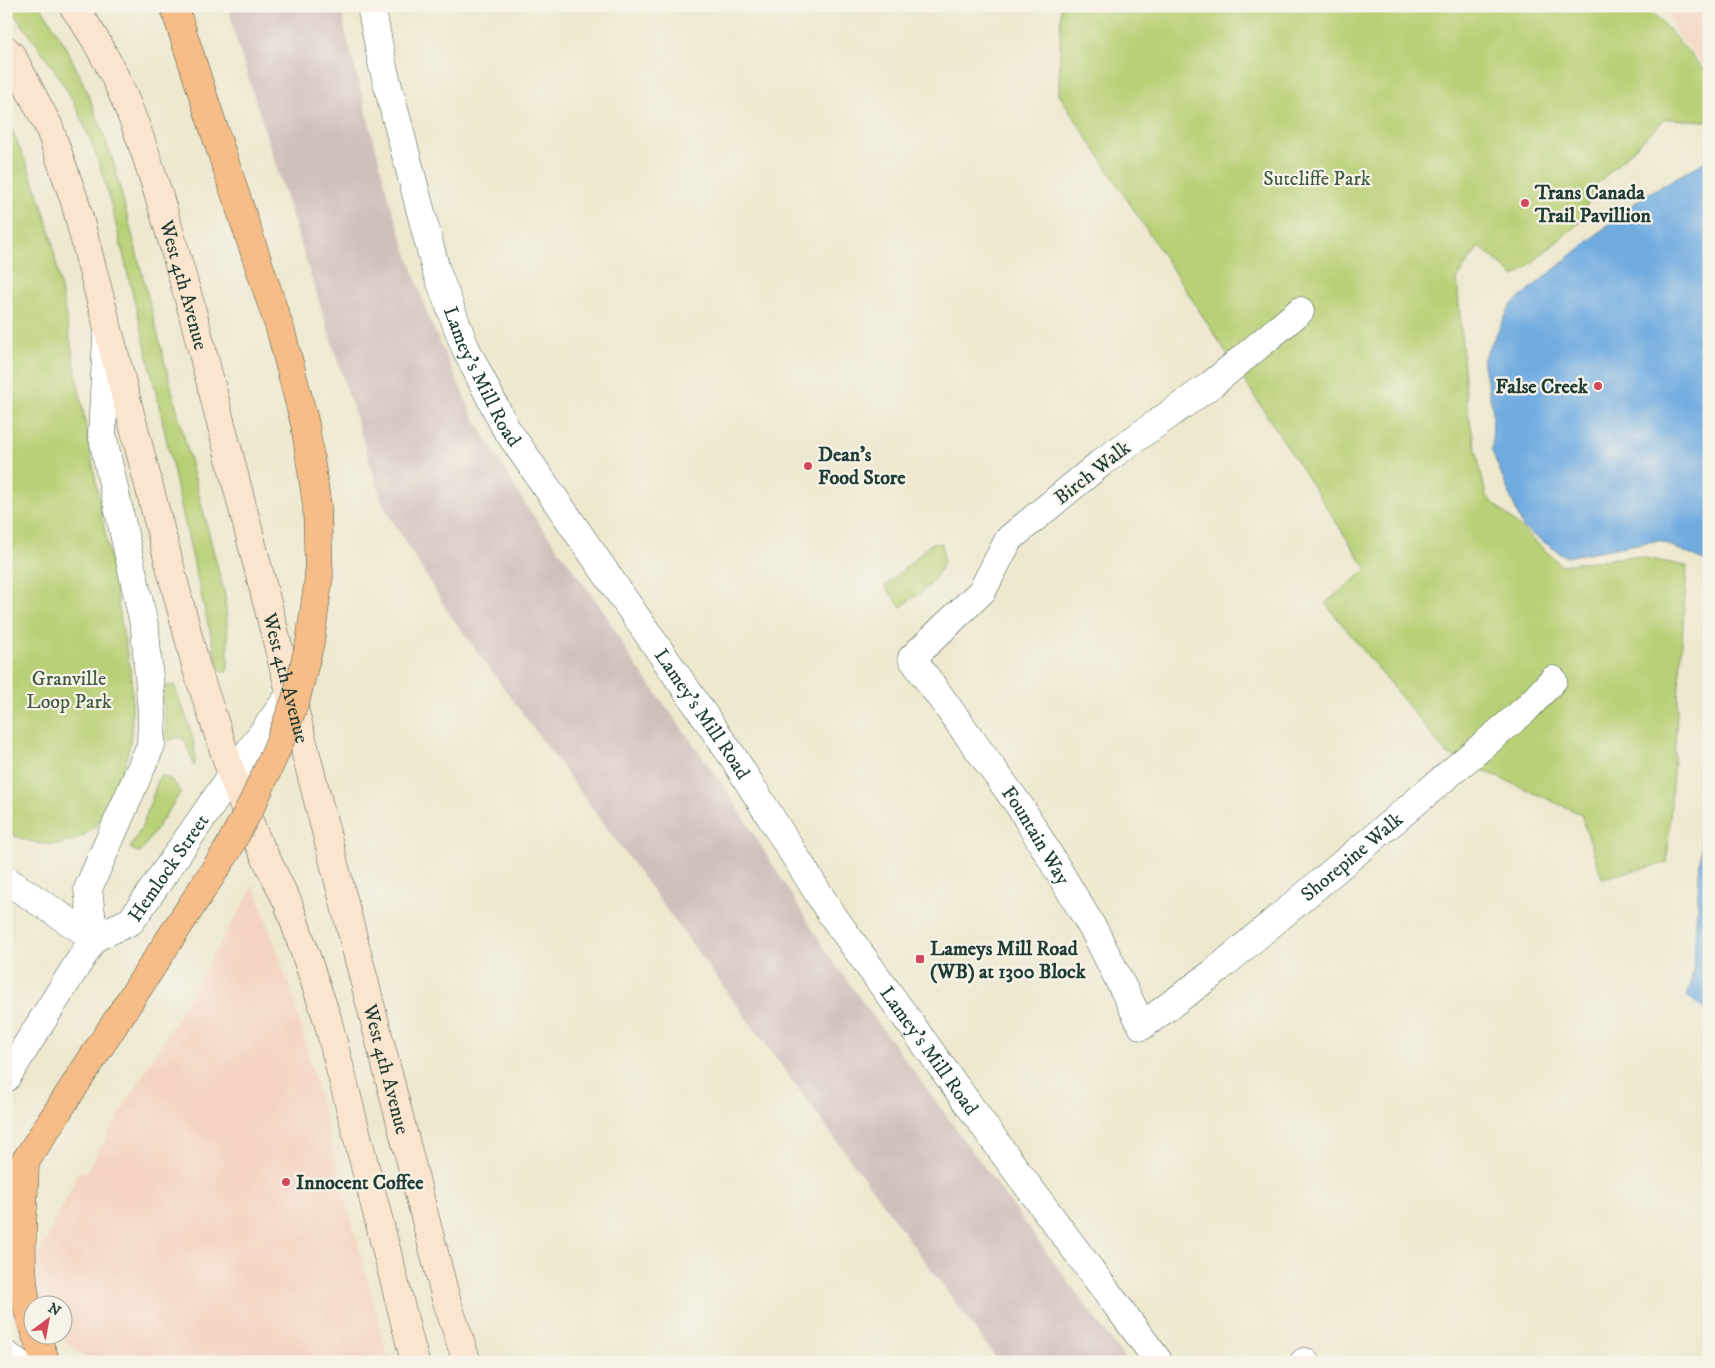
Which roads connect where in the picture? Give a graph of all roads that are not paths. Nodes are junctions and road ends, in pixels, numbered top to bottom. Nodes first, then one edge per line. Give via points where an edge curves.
1 (73, 6) edge
2 (174, 6) edge
3 (371, 6) edge
4 (6, 50) edge
5 (1300, 311) dead end
6 (108, 323) junction
7 (912, 658) joint
8 (1553, 680) dead end
9 (290, 695) junction
10 (232, 775) junction
11 (6, 880) edge
12 (94, 938) junction
13 (1142, 1026) joint
14 (6, 1078) edge
15 (31, 1151) junction
16 (6, 1190) edge
17 (25, 1296) edge
18 (40, 1346) edge
19 (6, 1355) edge
20 (17, 1362) edge
21 (46, 1362) edge
22 (415, 1362) edge
23 (467, 1362) edge
24 (1159, 1362) edge

1 - 9 main road, West 4th Avenue via 116,78 152,175 190,303
2 - 15 highway, bridge via 281,332 305,424 317,506 319,576 310,642 296,699 254,800 226,851
3 - 24 street, Lamey's Mill Road via 383,67 436,270 465,347 505,427 733,757 830,912
4 - 6 main road via 49,127 75,202
5 - 7 street, Birch Walk via 1212,384 1101,463 1009,539 982,591
6 - 10 main road via 198,670
6 - 12 street via 102,434 145,629 152,721 151,745 88,889
7 - 13 street, Fountain Way via 1021,808 1095,932
8 - 13 street, Shorepine Walk via 1525,710 1212,974
9 - 10 street, Hemlock Street
9 - 23 main road, West 4th Avenue via 446,1299
10 - 12 street, Hemlock Street via 131,921
10 - 22 main road via 255,836 288,903 327,1018
11 - 12 street
12 - 14 street
15 - 16 highway
15 - 17 highway via 22,1273
18 - 21 highway
19 - 20 street

